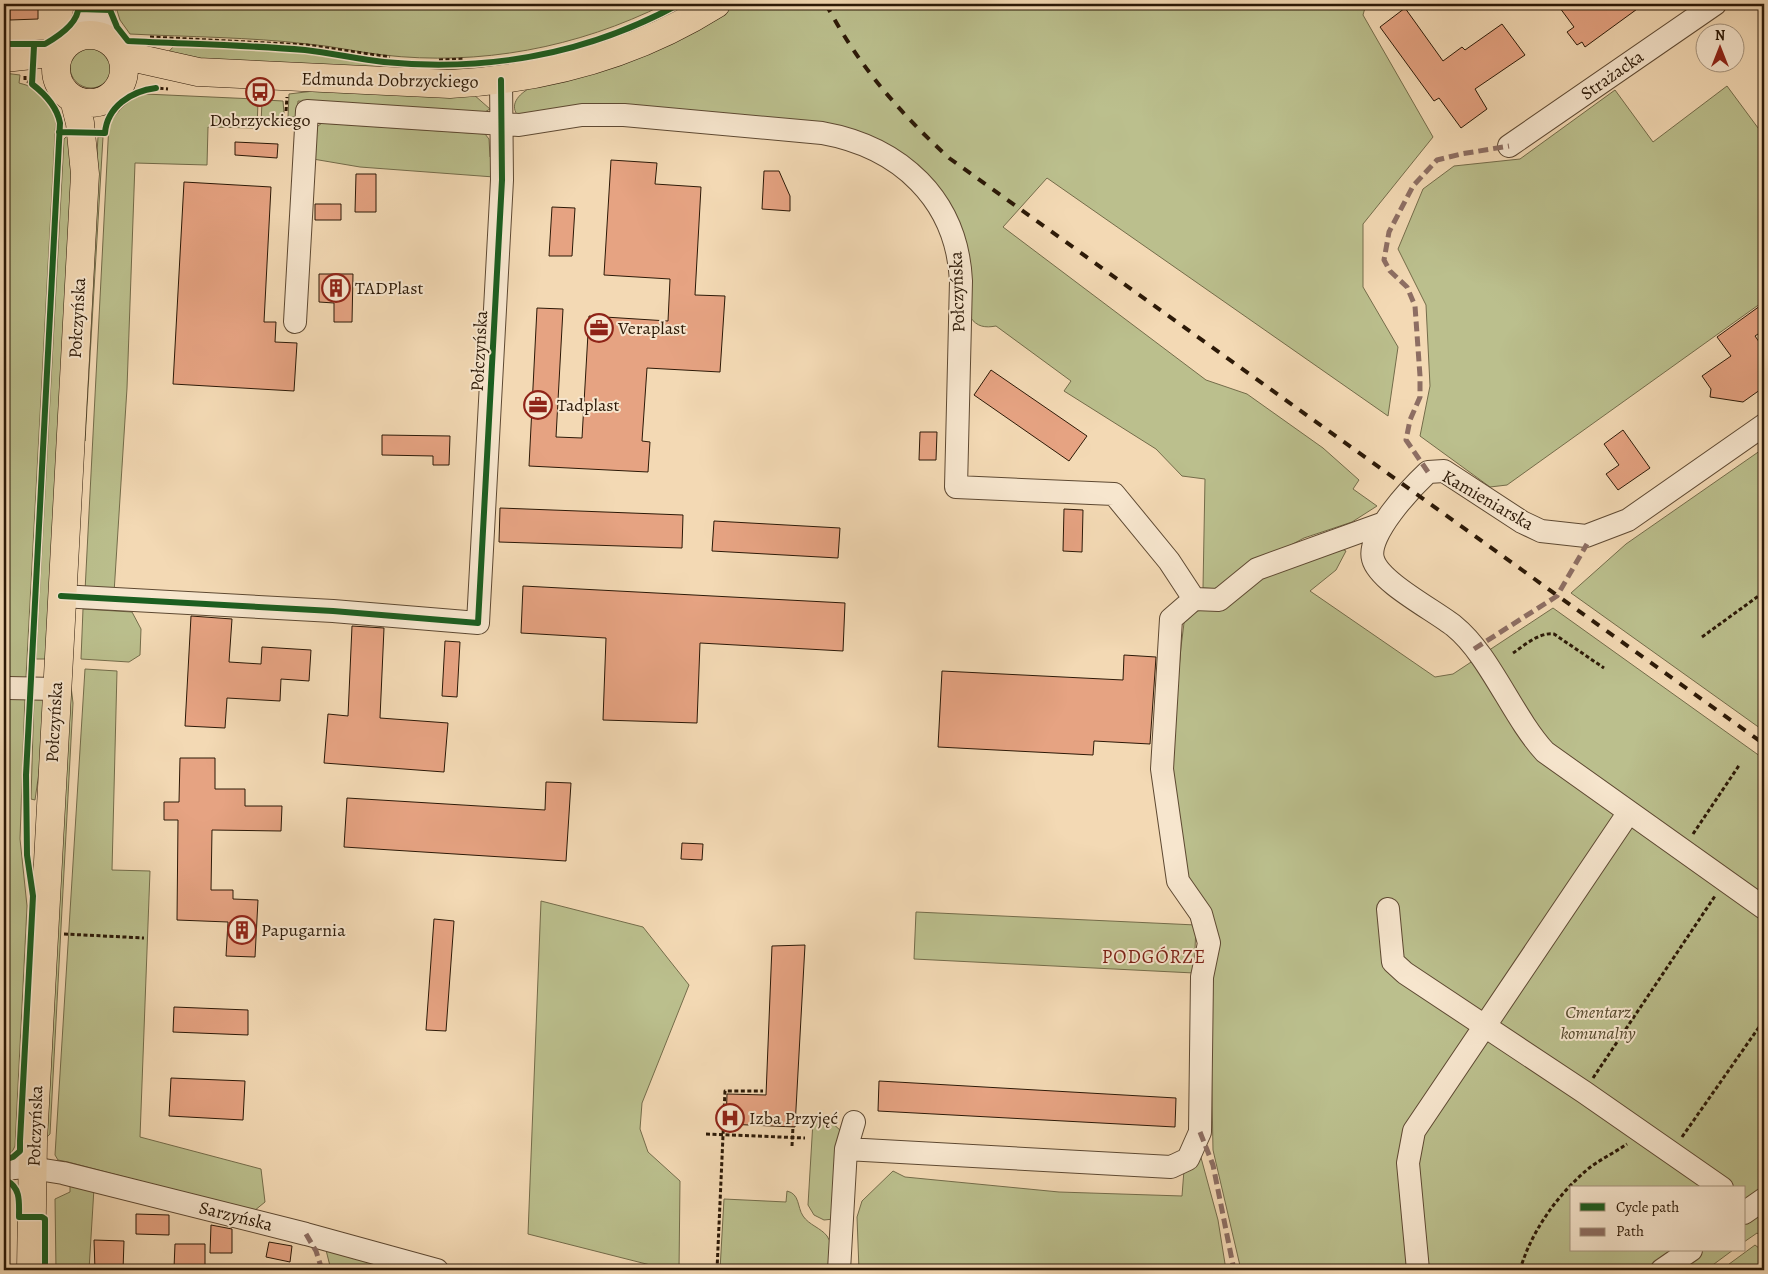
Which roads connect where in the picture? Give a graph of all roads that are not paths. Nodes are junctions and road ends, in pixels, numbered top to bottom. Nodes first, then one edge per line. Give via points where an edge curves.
1 (87, 4) edge
2 (102, 4) edge
3 (716, 4) edge
4 (1715, 4) edge
5 (130, 43) junction
6 (70, 44) junction
7 (4, 58) edge
8 (198, 72) junction
9 (38, 80) edge
10 (501, 80) junction
11 (113, 91) junction
12 (502, 124) junction
13 (1508, 146) dead end
14 (85, 174) junction
15 (294, 322) dead end
16 (1764, 425) edge
17 (1384, 523) junction
18 (61, 596) junction
19 (1194, 599) junction
20 (8, 688) dead end
21 (56, 689) junction
22 (1629, 812) junction
23 (1764, 908) edge
24 (1388, 909) dead end
25 (1485, 1027) junction
26 (854, 1122) dead end
27 (846, 1149) junction
28 (33, 1168) junction
29 (4, 1169) edge
30 (1719, 1186) edge
31 (1688, 1252) edge
32 (31, 1270) edge
33 (438, 1270) edge
34 (839, 1270) edge
35 (1418, 1270) edge
36 (1662, 1270) edge

1 - 6 street
2 - 5 street
3 - 10 main road, Edmunda Dobrzyckiego via 652,39 609,56 553,72
4 - 13 street, Strażacka
5 - 6 main road, Edmunda Dobrzyckiego via 94,34
5 - 8 main road, Edmunda Dobrzyckiego
5 - 11 main road, Połczyńska via 124,69
6 - 7 main road, Edmunda Dobrzyckiego
6 - 9 main road, Połczyńska via 56,64
8 - 10 main road, Edmunda Dobrzyckiego via 450,84
8 - 11 main road, Edmunda Dobrzyckiego
9 - 11 main road, Edmunda Dobrzyckiego via 88,103
9 - 14 main road, Połczyńska via 80,123
10 - 12 street, Połczyńska
11 - 14 main road, Połczyńska via 100,113
12 - 15 street via 307,111
12 - 18 street, Połczyńska via 496,332 478,623 333,611
12 - 19 street, Połczyńska via 531,125 582,115 624,115 822,133 868,144 889,156 929,192 952,231 960,261 956,487 1114,494 1169,561
14 - 18 main road, Połczyńska
16 - 17 street, Kamieniarska via 1628,520 1586,536 1540,531 1454,476 1434,470 1409,490
17 - 19 street via 1257,569 1219,600
17 - 22 street via 1374,544 1372,558 1380,574 1456,627 1485,663 1530,736 1545,752
18 - 21 main road, Połczyńska
19 - 27 street via 1172,619 1162,769 1178,881 1201,914 1209,942 1202,977 1200,1132 1188,1159 1171,1167
20 - 21 street
21 - 28 main road, Połczyńska
22 - 23 street
22 - 25 street
24 - 25 street via 1393,962
25 - 30 street
25 - 35 street via 1414,1131 1408,1163
26 - 27 street
27 - 34 street
28 - 29 street, Sarzyńska
28 - 32 main road, Połczyńska
28 - 33 street, Sarzyńska via 298,1232
31 - 36 street

